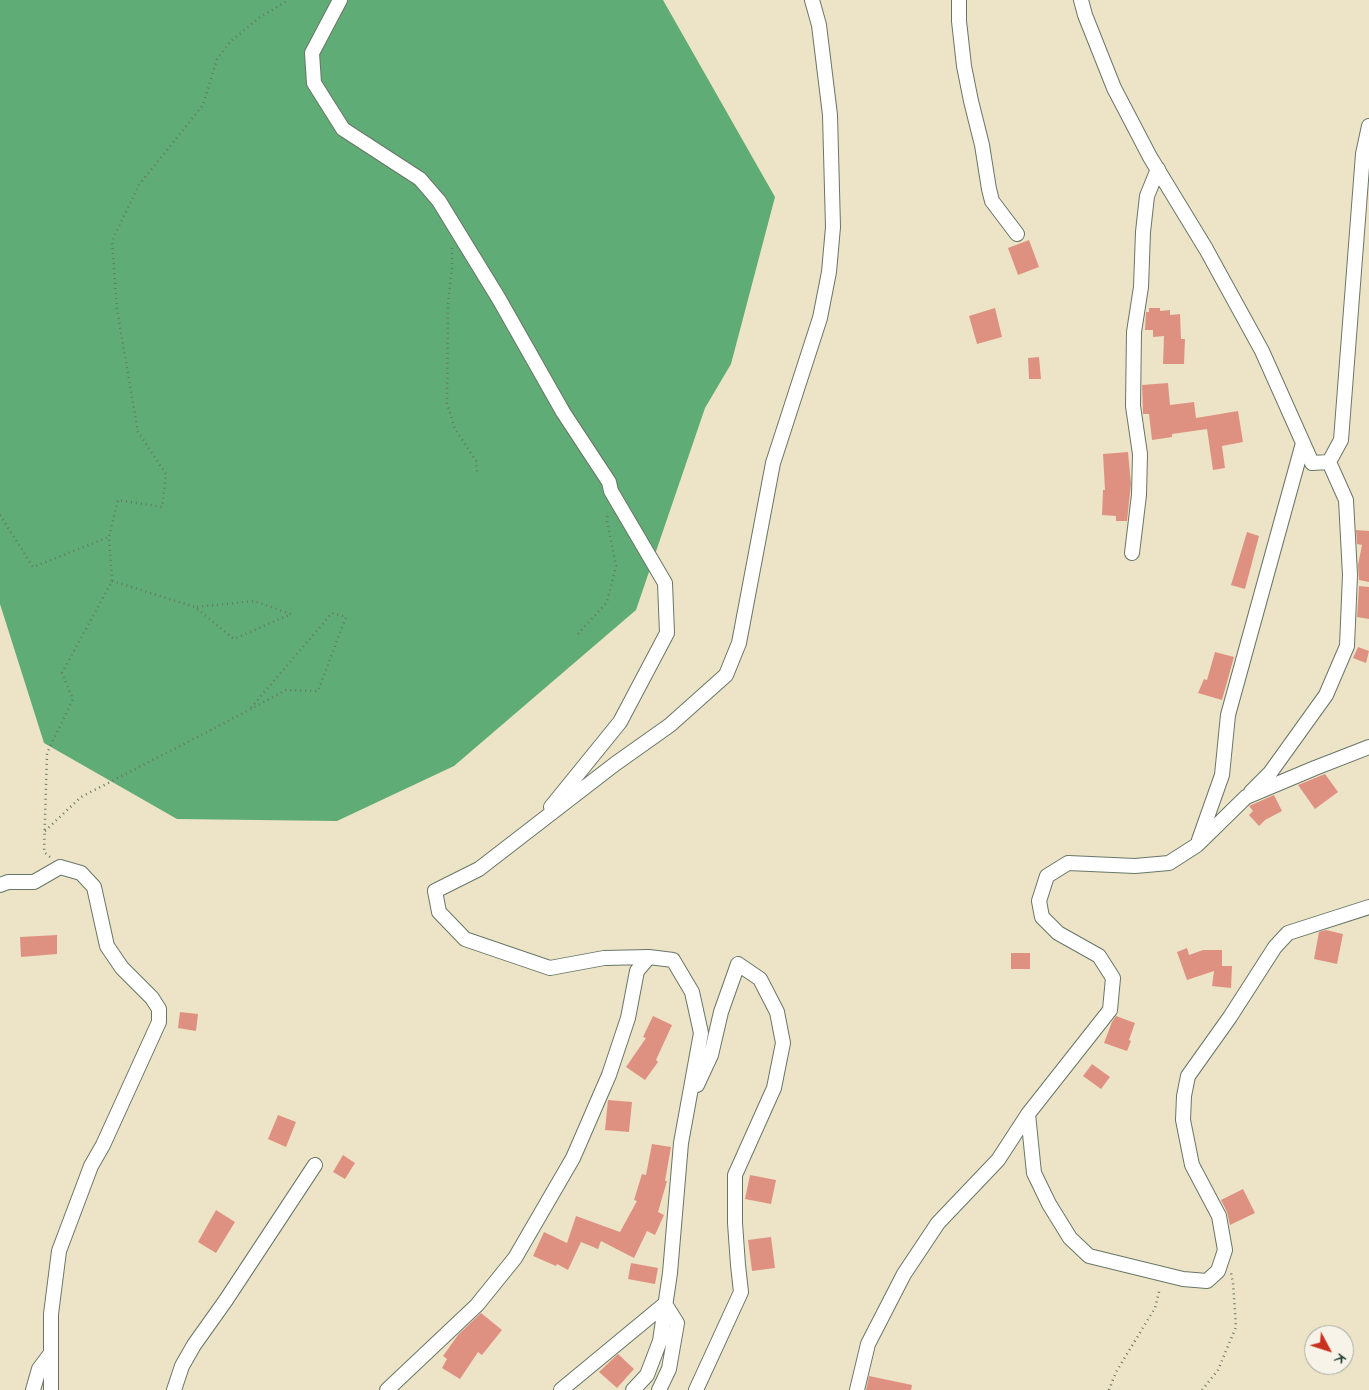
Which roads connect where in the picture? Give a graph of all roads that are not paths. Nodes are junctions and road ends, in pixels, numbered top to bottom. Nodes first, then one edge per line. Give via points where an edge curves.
1 (340, 0) edge
2 (812, 0) edge
3 (959, 0) edge
4 (1081, 0) edge
5 (1369, 126) edge
6 (1158, 169) junction
7 (1017, 234) dead end
8 (1303, 443) junction
9 (1329, 462) junction
10 (1132, 553) dead end
11 (1369, 747) edge
12 (1246, 797) junction
13 (534, 827) junction
14 (1198, 845) junction
15 (0, 885) edge
16 (1369, 907) edge
17 (649, 956) junction
18 (687, 1108) junction
19 (1028, 1114) junction
20 (315, 1165) dead end
21 (665, 1304) junction
22 (51, 1353) junction
23 (33, 1390) edge
24 (51, 1390) edge
25 (174, 1390) edge
26 (387, 1390) edge
27 (561, 1390) edge
28 (633, 1390) edge
29 (659, 1390) edge
30 (696, 1390) edge
31 (857, 1390) edge

1 - 13 street via 312,53 314,83 343,129 420,179 439,201 558,403 609,482 611,491 665,584 667,633 620,722
2 - 13 street via 819,25 830,115 833,227 829,272 820,318 773,463 739,642 726,675 712,688 670,725
3 - 7 street via 964,66 989,189 992,201
4 - 6 street via 1114,88
5 - 9 street via 1363,154 1341,440
6 - 8 street via 1262,351
6 - 10 street via 1148,196 1134,332 1133,406 1140,454
8 - 9 street via 1312,463
8 - 14 street via 1228,715 1222,775
9 - 12 street via 1346,500 1350,575 1347,646 1326,695 1270,773
11 - 12 street
12 - 14 street
13 - 17 street via 479,869 435,891 439,912 464,939 550,968 604,958
14 - 19 street via 1169,863 1135,866 1068,863 1047,876 1039,901 1042,917 1058,933 1099,956 1114,978 1110,1010
15 - 22 street via 34,882 60,867 81,873 94,887 107,946 159,1009 159,1022 91,1166 59,1251 51,1314
16 - 19 street via 1288,934 1275,947 1188,1076 1184,1120 1192,1165 1219,1216 1225,1250 1218,1271 1207,1281 1183,1279 1089,1256 1070,1238 1034,1173
17 - 18 street via 673,960 692,992 701,1033
17 - 26 street via 637,971 628,1018 609,1074 573,1158 515,1258 477,1305
18 - 21 street
18 - 30 street via 710,1055 738,964 760,979 777,1012 783,1043 774,1088 735,1175 741,1292
19 - 31 street via 998,1160 938,1223 904,1274 868,1344
20 - 25 street via 194,1345
21 - 27 street
21 - 28 street via 660,1341 647,1375
21 - 29 street via 677,1323 669,1369
22 - 23 street via 39,1369
22 - 24 street

